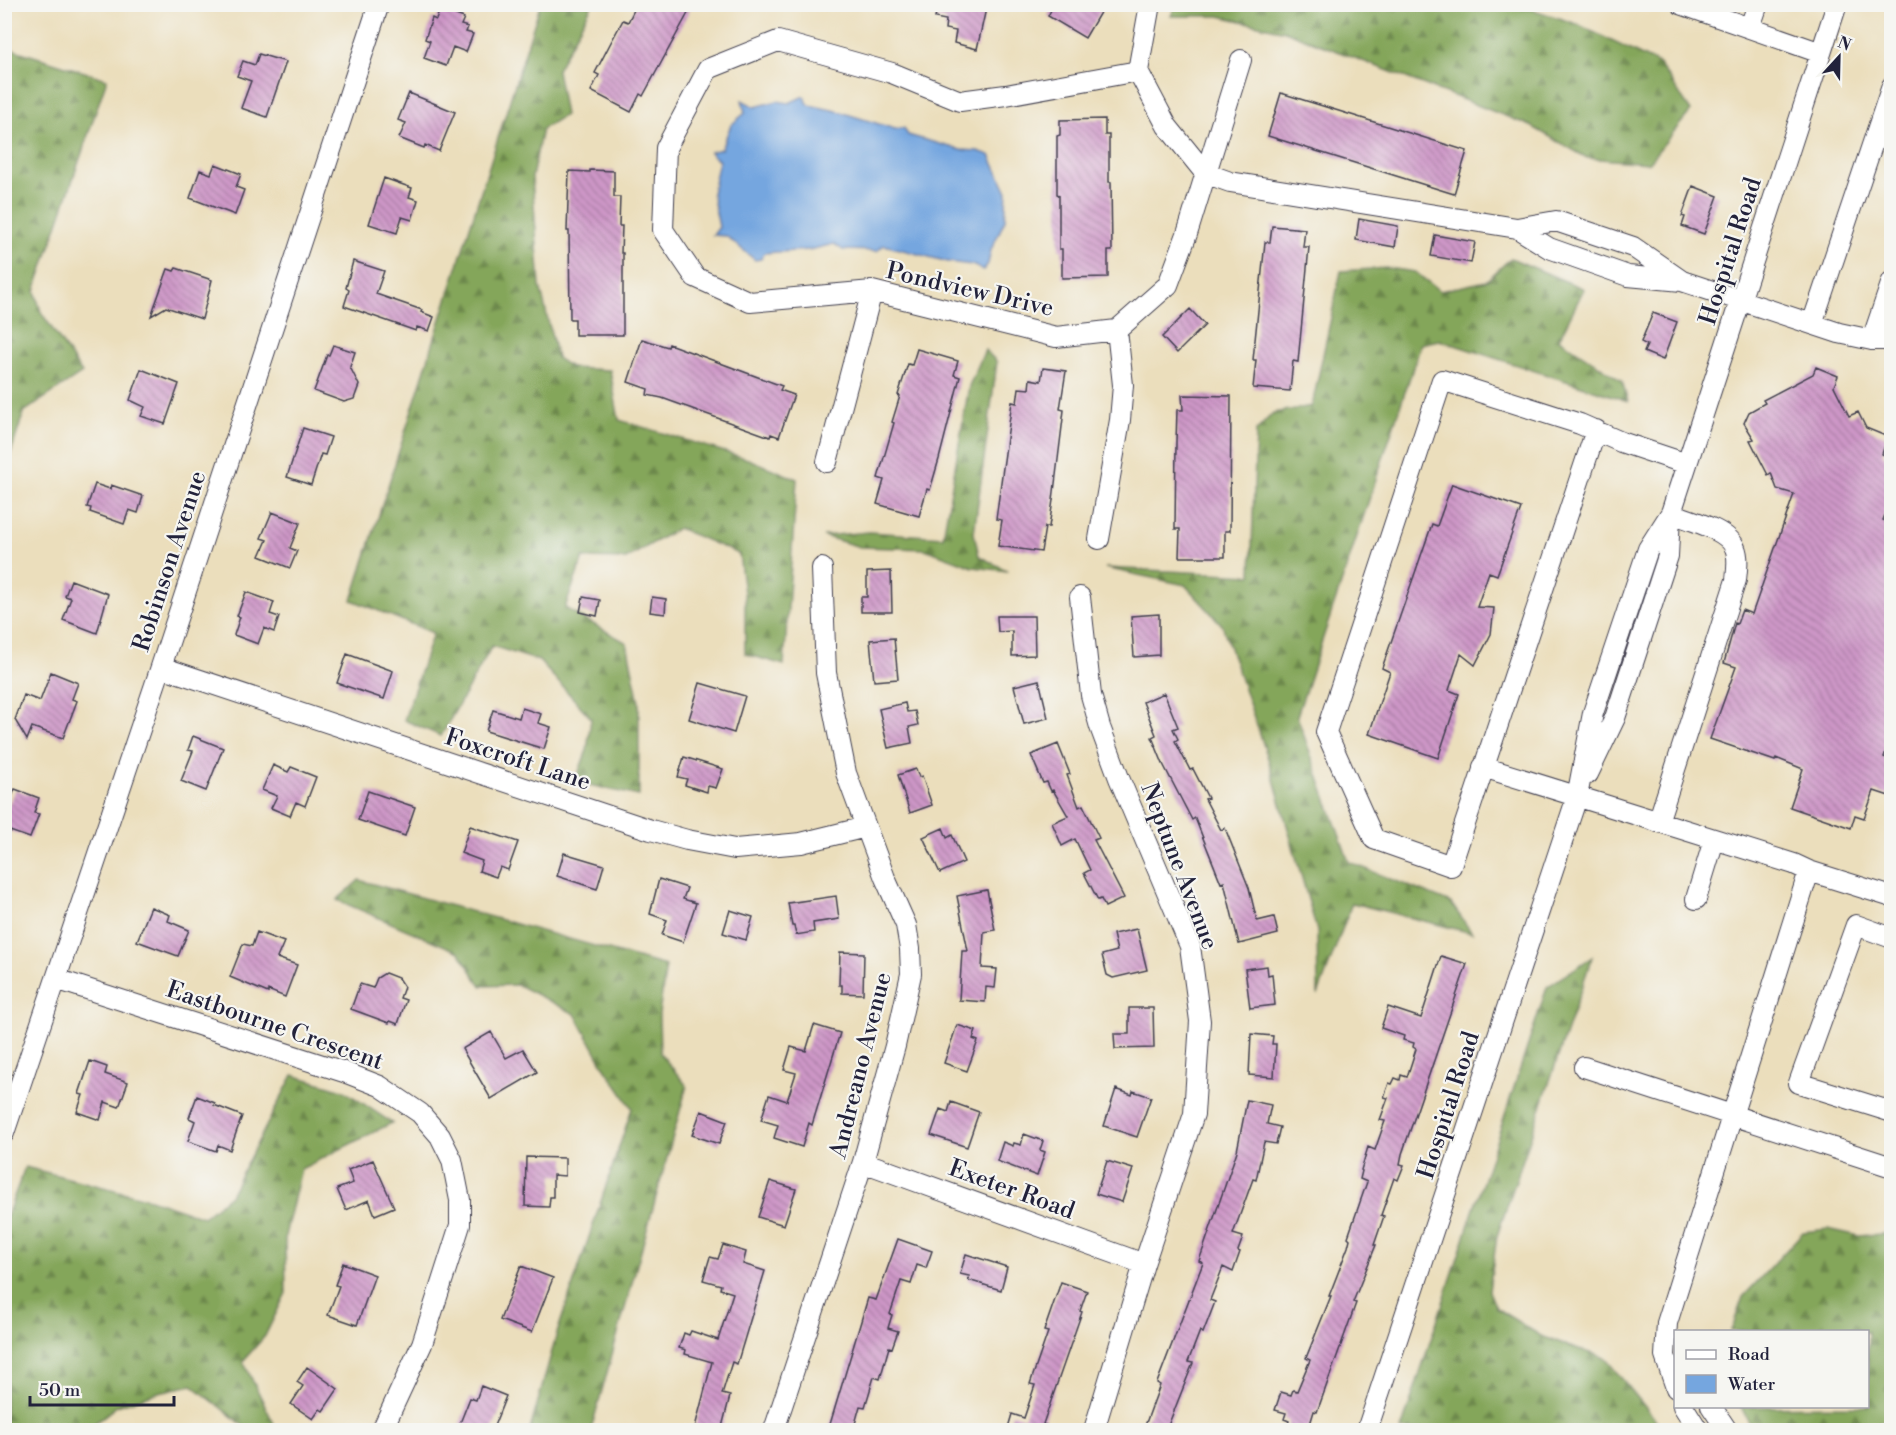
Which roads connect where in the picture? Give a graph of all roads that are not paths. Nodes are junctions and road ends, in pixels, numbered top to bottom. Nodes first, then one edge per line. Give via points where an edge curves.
1 (379, 4) edge
2 (1150, 4) edge
3 (1758, 4) edge
4 (1837, 4) edge
5 (1689, 6) edge
6 (1750, 27) junction
7 (1821, 53) junction
8 (1241, 60) dead end
9 (1138, 71) junction
10 (1892, 86) edge
11 (1205, 173) junction
12 (1517, 228) junction
13 (1599, 235) junction
14 (1590, 262) junction
15 (1682, 281) junction
16 (1892, 281) edge
17 (872, 291) junction
18 (1740, 300) junction
19 (1812, 324) junction
20 (1116, 330) junction
21 (1872, 340) junction
22 (1892, 340) edge
23 (1596, 430) junction
24 (827, 462) dead end
25 (1687, 464) junction
26 (1671, 513) junction
27 (1099, 539) dead end
28 (822, 568) dead end
29 (1080, 597) dead end
30 (161, 667) junction
31 (1483, 767) junction
32 (1577, 796) junction
33 (1658, 822) junction
34 (866, 827) junction
35 (1714, 840) junction
36 (1809, 871) junction
37 (1892, 897) edge
38 (1696, 899) dead end
39 (1892, 938) edge
40 (57, 979) junction
41 (1584, 1068) dead end
42 (1892, 1112) edge
43 (1733, 1116) junction
44 (4, 1132) edge
45 (862, 1162) junction
46 (1892, 1167) edge
47 (1144, 1264) junction
48 (1670, 1361) edge
49 (1674, 1379) edge
50 (1684, 1408) edge
51 (1713, 1408) edge
52 (382, 1431) edge
53 (774, 1431) edge
54 (1094, 1431) edge
55 (1367, 1431) edge
56 (1698, 1431) edge
57 (1727, 1431) edge

1 - 30 street, Robinson Avenue
2 - 9 street
3 - 6 street
4 - 7 street, Hospital Road
5 - 6 street
6 - 7 street
7 - 18 street, Hospital Road
8 - 11 street
9 - 11 street via 1167,126
9 - 17 street, Pondview Drive via 960,101 892,74 778,41 708,69 666,148 663,230 695,277 750,302
10 - 19 street
11 - 12 street via 1230,182
11 - 20 street via 1168,285
12 - 13 street via 1556,220
12 - 14 street via 1549,248
13 - 14 street
13 - 15 street via 1632,247
14 - 15 street via 1628,276
15 - 18 street
16 - 21 street
17 - 20 street, Pondview Drive via 1056,336
17 - 24 street
18 - 19 street
18 - 25 street, Hospital Road
19 - 21 street
20 - 27 street via 1123,385
21 - 22 street
23 - 25 street
23 - 31 street
23 - 31 street via 1442,380 1326,732 1374,839 1451,866
25 - 26 street, Hospital Road
26 - 32 street, Hospital Road via 1648,549 1593,712
26 - 33 street via 1720,532 1735,547 1737,562 1736,580
28 - 34 street, Andreano Avenue via 826,673 846,773
29 - 47 street, Neptune Avenue via 1097,717 1190,946 1200,1021 1194,1114
30 - 34 street, Foxcroft Lane via 687,840 735,849 801,843
30 - 40 street, Robinson Avenue
31 - 32 street
32 - 33 street
32 - 55 street, Hospital Road
33 - 35 street
34 - 45 street, Andreano Avenue via 906,925 910,974 895,1046
35 - 36 street
35 - 38 street
36 - 37 street
36 - 43 street
39 - 42 street via 1856,925 1799,1083
40 - 44 street, Robinson Avenue
40 - 52 street, Eastbourne Crescent via 380,1086 420,1113 440,1136 452,1160 460,1200 460,1225 422,1344
41 - 43 street
43 - 46 street
43 - 48 street via 1667,1323
45 - 47 street, Exeter Road
45 - 53 street, Andreano Avenue
47 - 54 street, Neptune Avenue
48 - 49 street
50 - 56 street
51 - 57 street

